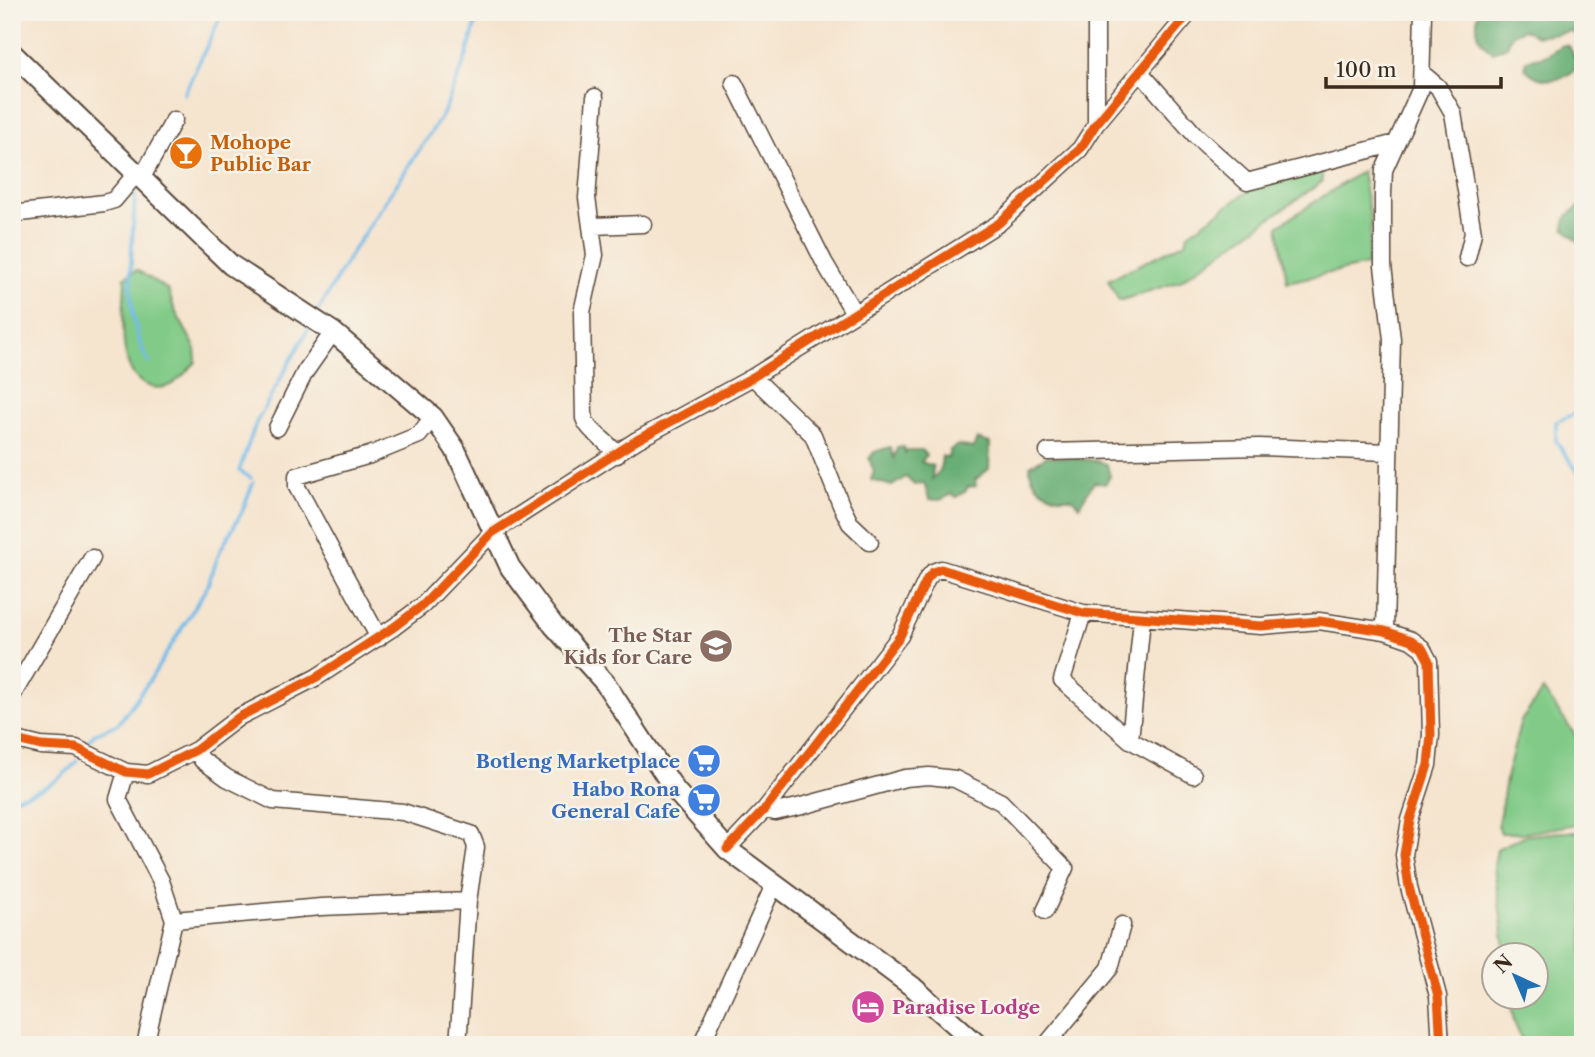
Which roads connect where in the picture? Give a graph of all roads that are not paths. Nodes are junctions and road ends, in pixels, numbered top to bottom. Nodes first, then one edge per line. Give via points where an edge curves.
1 (1096, 12) edge
2 (1190, 12) edge
3 (1423, 12) edge
4 (12, 53) edge
5 (1140, 72) junction
6 (1423, 74) junction
7 (734, 83) dead end
8 (595, 97) dead end
9 (174, 120) dead end
10 (1096, 124) junction
11 (1396, 143) junction
12 (139, 176) junction
13 (12, 214) edge
14 (643, 224) dead end
15 (593, 226) junction
16 (1467, 258) dead end
17 (854, 313) junction
18 (329, 329) junction
19 (753, 377) junction
20 (433, 417) junction
21 (277, 428) dead end
22 (1048, 452) dead end
23 (1388, 453) junction
24 (617, 454) junction
25 (492, 533) junction
26 (870, 541) dead end
27 (92, 558) dead end
28 (1083, 613) junction
29 (1142, 619) junction
30 (1385, 631) junction
31 (379, 638) junction
32 (12, 696) edge
33 (12, 738) edge
34 (1130, 740) junction
35 (196, 750) junction
36 (126, 772) junction
37 (1193, 775) dead end
38 (765, 808) junction
39 (727, 849) junction
40 (774, 885) junction
41 (468, 901) junction
42 (1045, 911) dead end
43 (174, 920) junction
44 (1122, 925) dead end
45 (145, 1045) edge
46 (458, 1045) edge
47 (701, 1045) edge
48 (978, 1045) edge
49 (1046, 1045) edge
50 (1441, 1045) edge

1 - 10 street
2 - 5 street
3 - 6 street
4 - 12 main road
5 - 10 street
5 - 11 street via 1196,136 1247,182
6 - 11 street
6 - 16 street via 1438,87 1453,113 1473,233
7 - 17 street
8 - 15 street via 587,198
9 - 12 street
10 - 17 street via 1080,149 999,223
11 - 23 street via 1384,170 1382,194 1383,266 1392,339
12 - 13 street via 114,200 104,203
12 - 18 main road via 231,265
14 - 15 street
15 - 24 street via 595,255 582,312 584,418
17 - 19 street
18 - 20 main road
18 - 21 street
19 - 24 street
19 - 26 street via 813,435 850,523
20 - 25 main road via 456,449
20 - 31 street via 419,435 297,476 298,487
22 - 23 street via 1259,447
23 - 30 street
24 - 25 street
25 - 31 street via 423,605
25 - 39 main road via 510,567 605,683 675,790
27 - 32 street
28 - 29 street
28 - 34 street via 1062,680
28 - 38 street via 941,569 933,572 900,636
29 - 30 street via 1261,626 1319,621
29 - 34 street
30 - 50 street via 1411,640 1429,661 1428,765 1404,855 1438,996
31 - 35 street via 239,717
33 - 36 street via 41,747 76,748
34 - 37 street
35 - 36 street via 148,774
35 - 41 street via 202,761 227,778 273,801 403,812 471,834 476,847
36 - 43 street via 118,799 161,881
38 - 39 street
38 - 42 street via 775,812 799,807 905,778 955,779 1001,802 1065,867
39 - 40 main road
40 - 47 street
40 - 48 main road via 913,987
41 - 43 street
41 - 46 street
43 - 45 street
44 - 49 street via 1110,968

